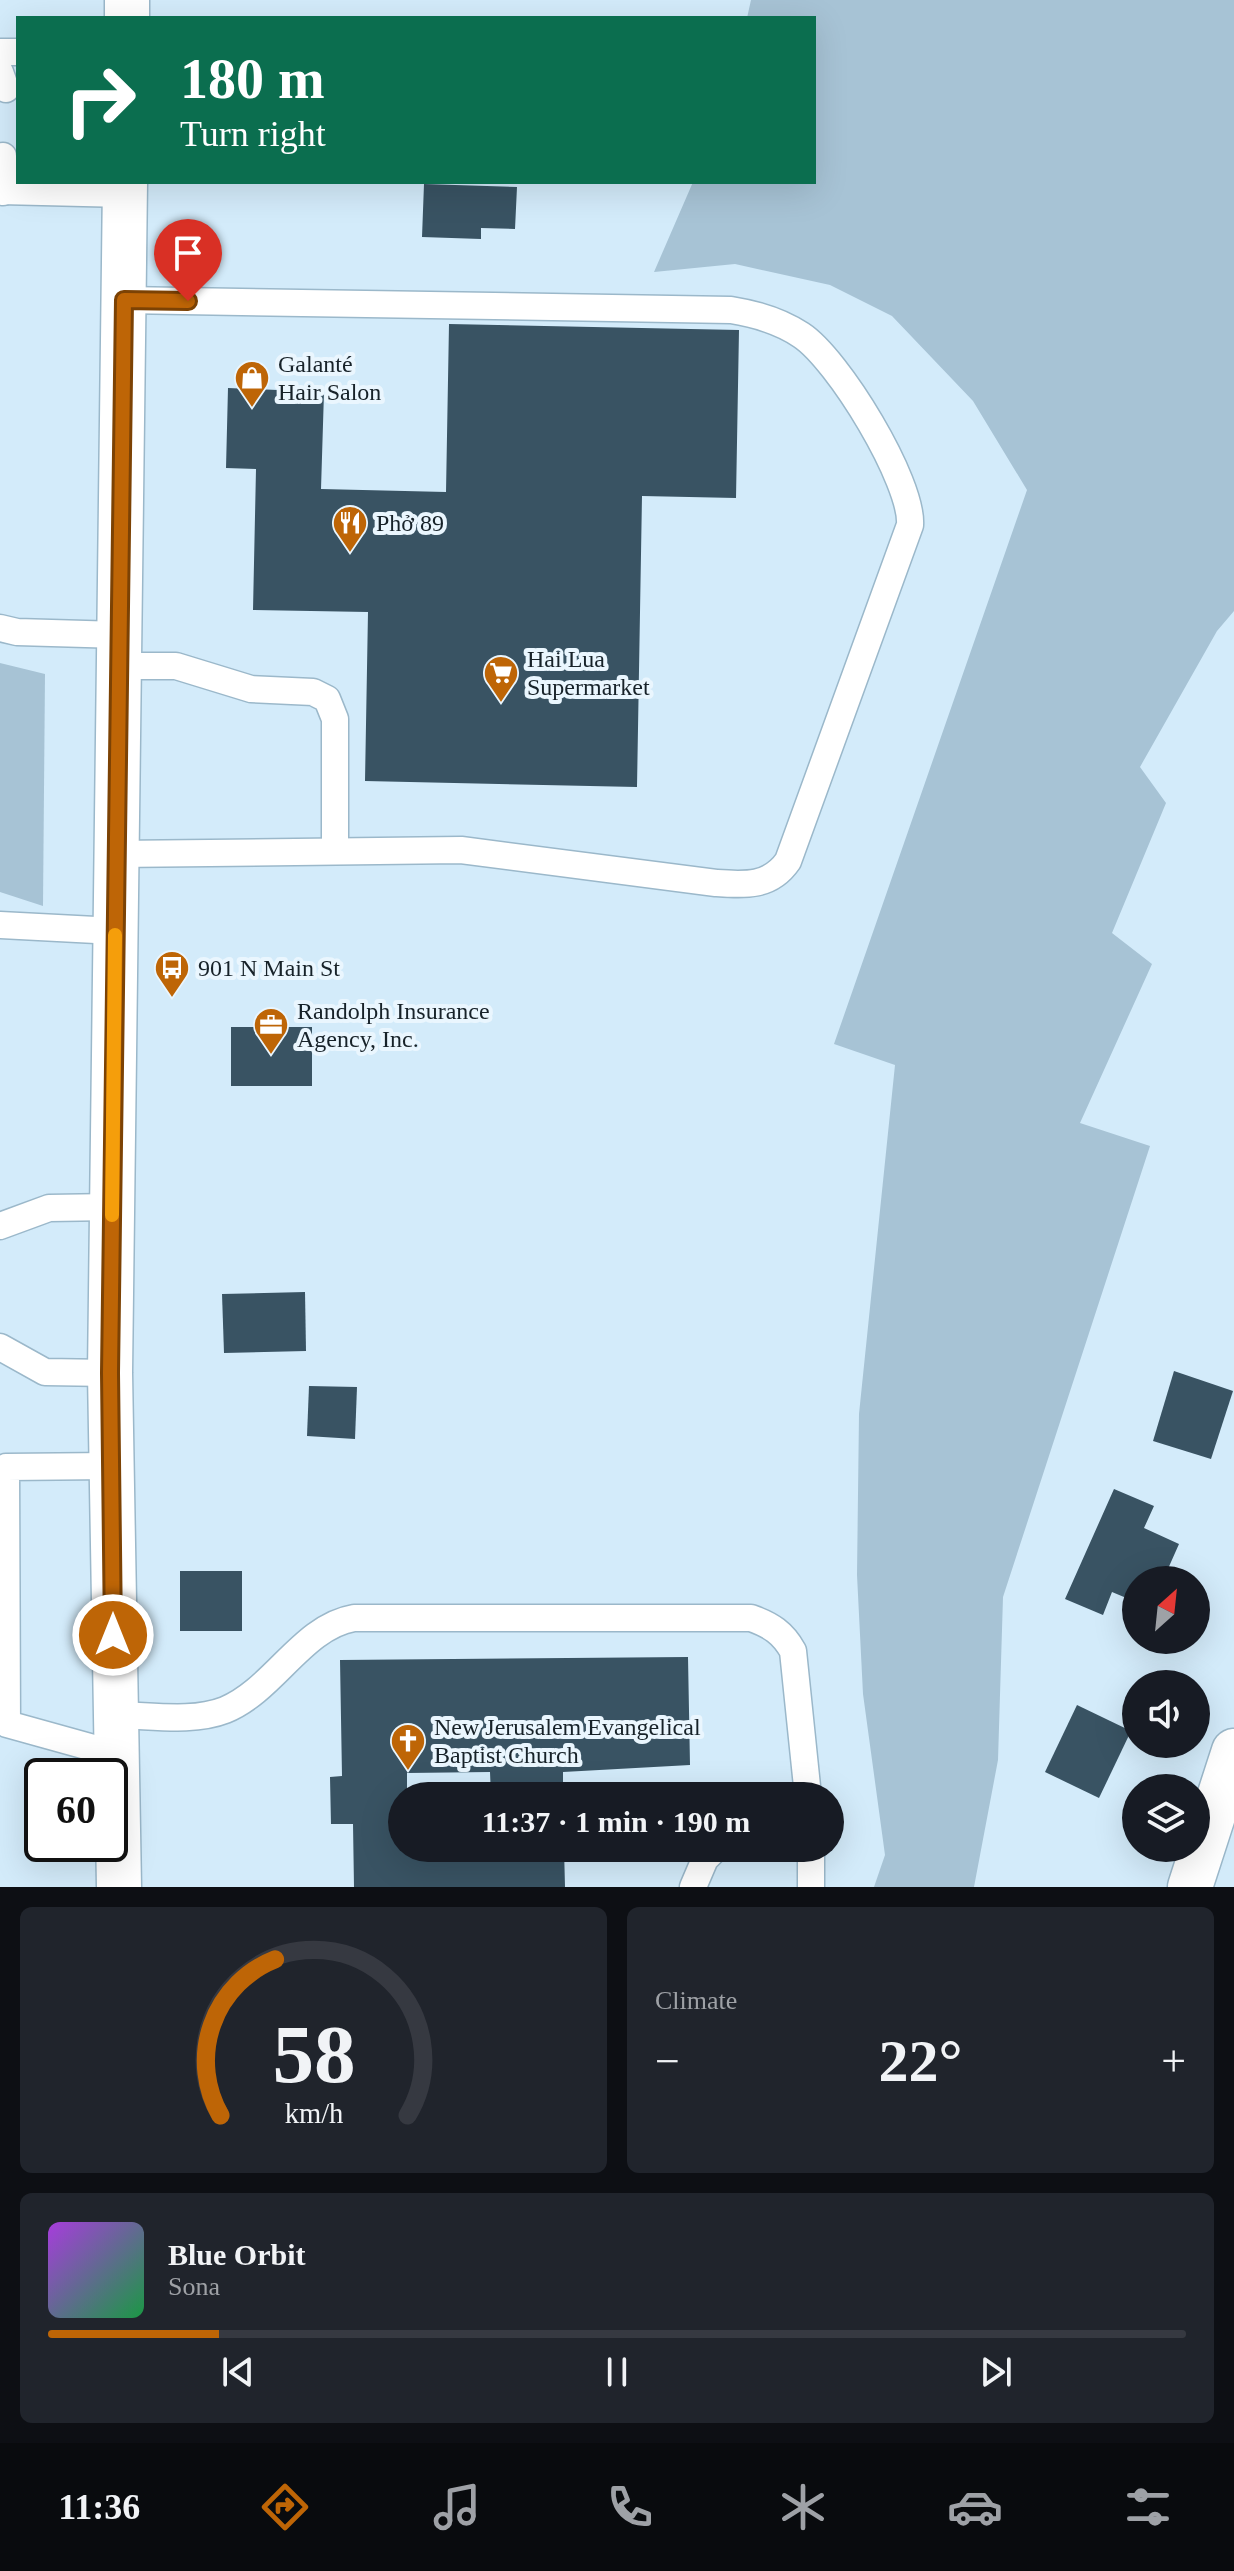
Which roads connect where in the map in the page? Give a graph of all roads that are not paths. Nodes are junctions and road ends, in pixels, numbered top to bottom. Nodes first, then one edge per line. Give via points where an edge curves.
1 (3, 156) dead end
2 (125, 188) edge
3 (2, 191) edge
4 (124, 300) junction
5 (0, 628) edge
6 (120, 651) junction
7 (335, 849) junction
8 (116, 854) junction
9 (0, 925) edge
10 (115, 931) junction
11 (112, 1207) junction
12 (0, 1226) edge
13 (0, 1347) edge
14 (110, 1373) junction
15 (110, 1466) junction
16 (115, 1734) junction
17 (1234, 1751) edge
18 (807, 1782) edge
19 (704, 1862) edge
20 (811, 1862) edge
21 (119, 1887) edge
22 (693, 1887) edge
23 (811, 1887) edge
24 (1190, 1887) edge

1 - 3 lane
2 - 3 lane
2 - 4 main road
4 - 6 main road
4 - 7 lane via 755,314 803,336 840,373 907,500 911,513 905,540 788,861 771,878 741,885 461,850
5 - 6 lane
6 - 7 lane via 251,689 313,692 327,699 335,719
6 - 8 main road
7 - 8 lane
8 - 10 main road
9 - 10 lane
10 - 11 main road
11 - 12 lane via 49,1208
11 - 14 main road
13 - 14 lane via 45,1372
14 - 15 main road
15 - 16 main road
15 - 16 lane via 6,1467 7,1724
16 - 18 lane via 228,1709 324,1630 354,1618 751,1618 773,1627 793,1651
16 - 21 main road
17 - 24 main road
19 - 22 lane
20 - 23 lane

